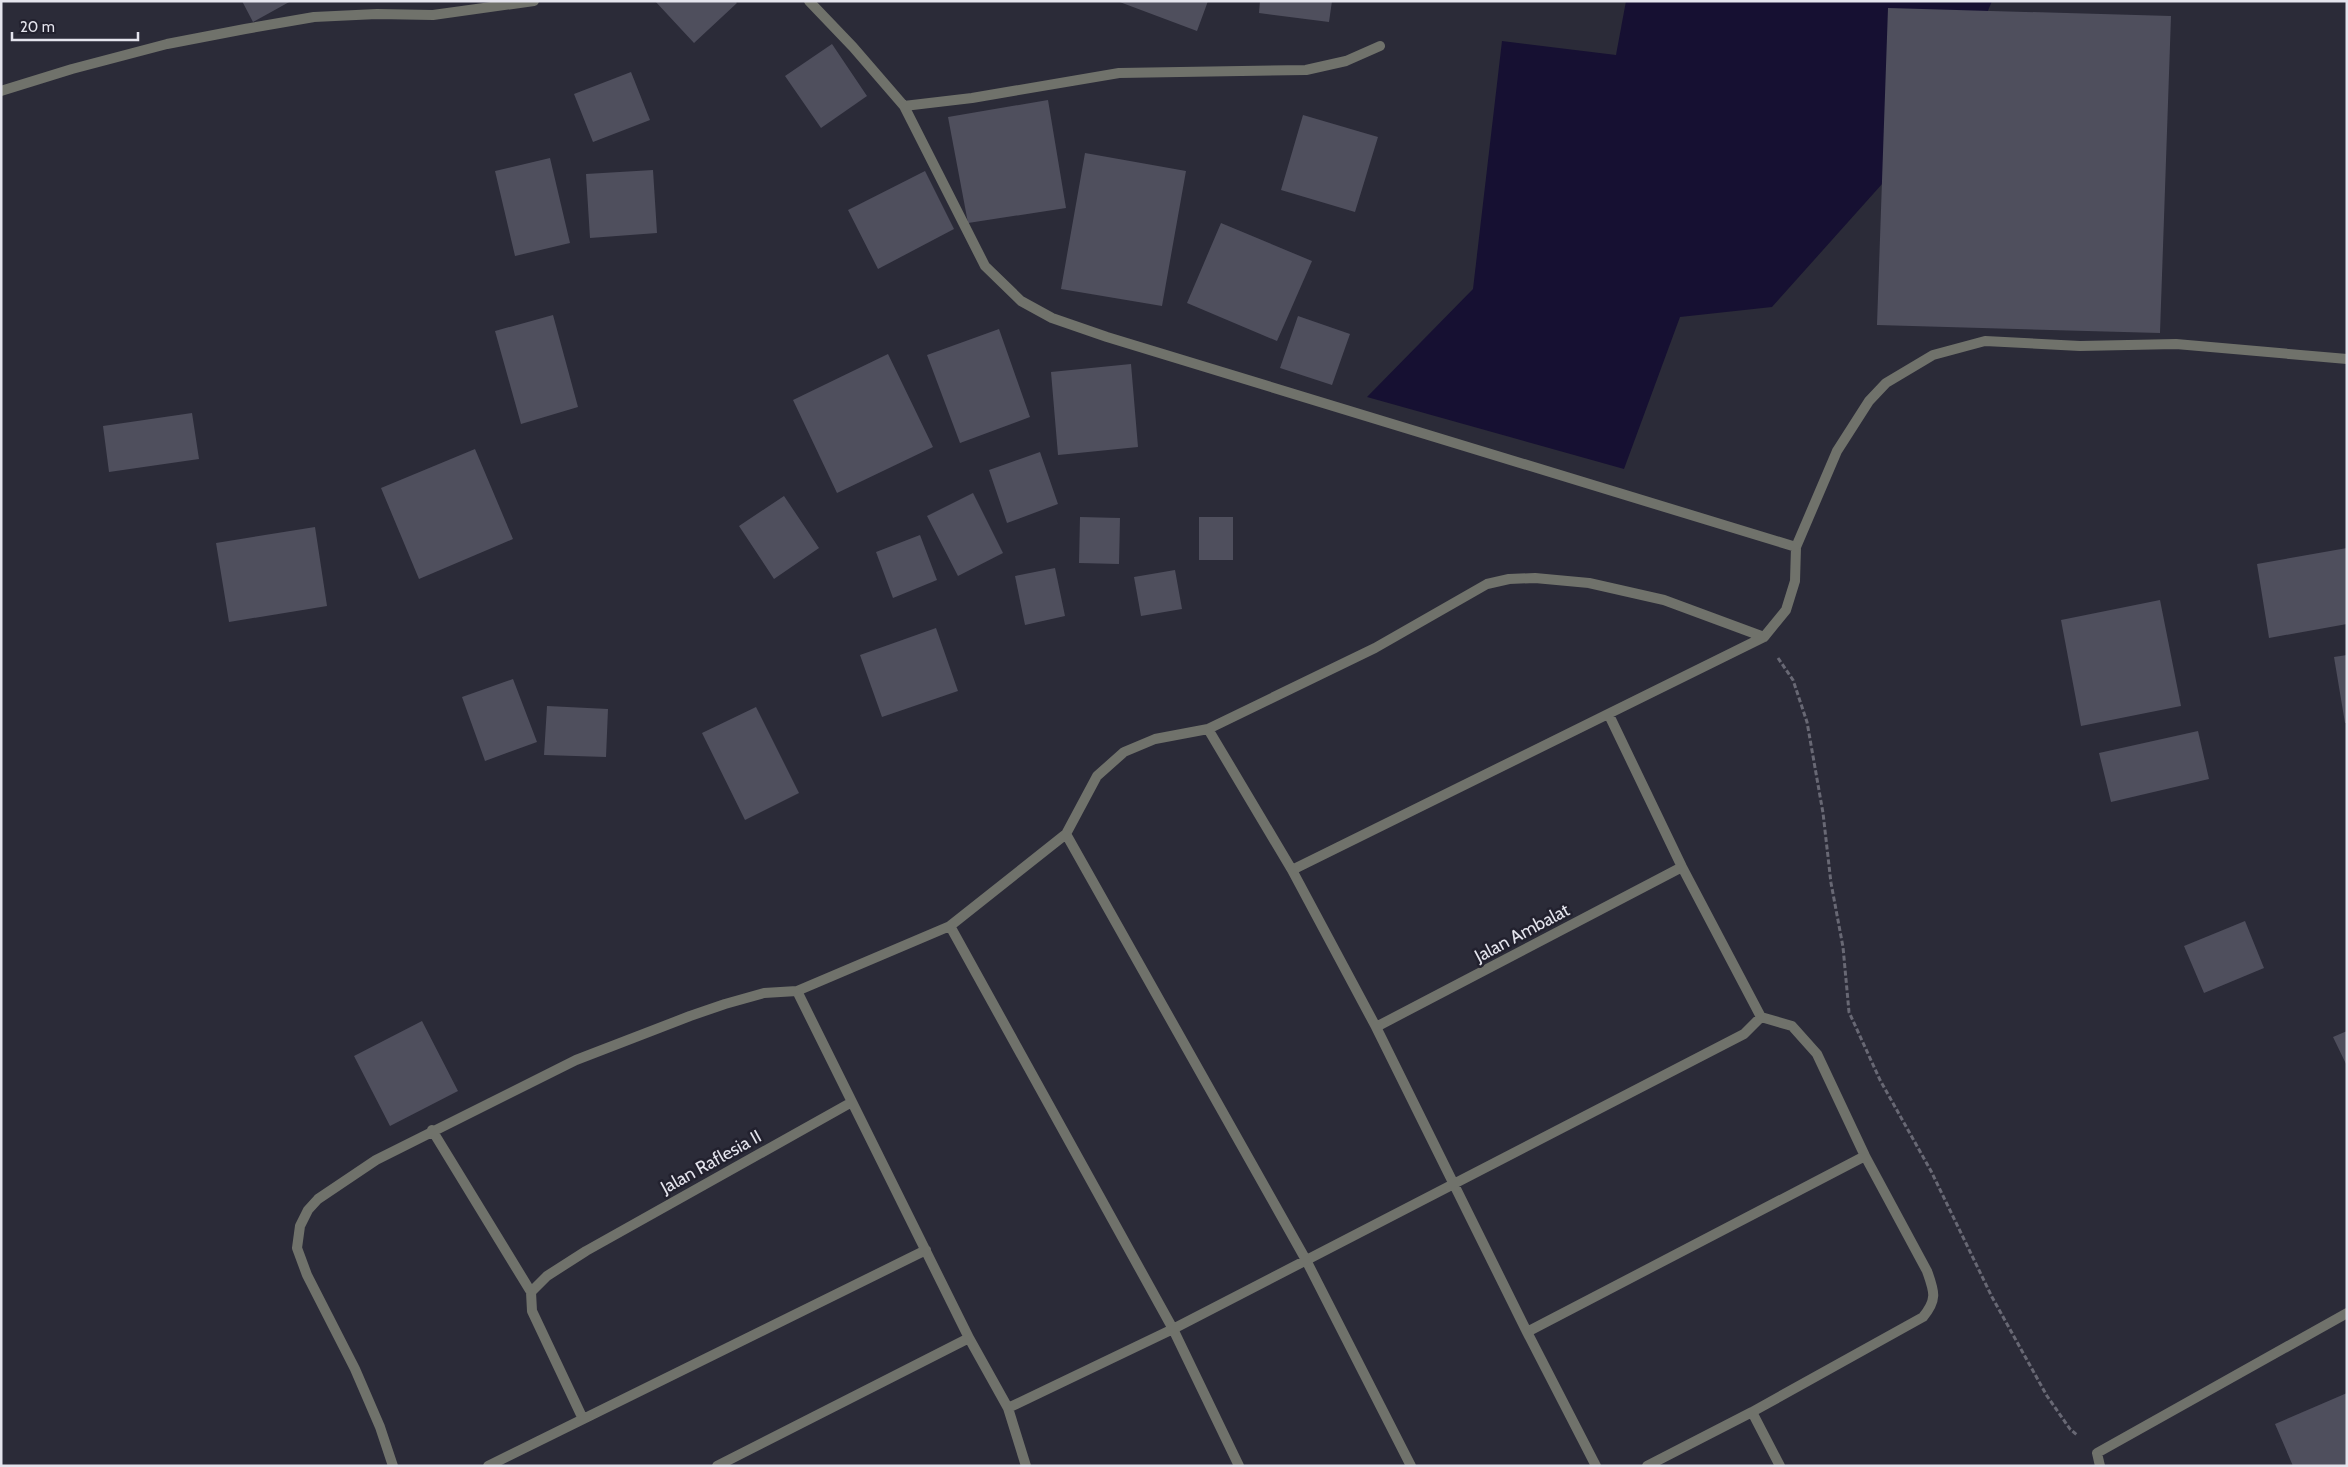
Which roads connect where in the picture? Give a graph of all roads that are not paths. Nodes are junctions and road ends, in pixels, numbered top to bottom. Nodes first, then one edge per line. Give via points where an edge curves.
1 (534, 1) edge
2 (809, 1) edge
3 (1380, 46) dead end
4 (1, 92) edge
5 (904, 106) junction
6 (2347, 359) edge
7 (1796, 547) junction
8 (1764, 637) junction
9 (1609, 714) junction
10 (1208, 729) junction
11 (1066, 834) junction
12 (1682, 868) junction
13 (1292, 870) junction
14 (950, 926) junction
15 (797, 991) junction
16 (1761, 1017) junction
17 (1376, 1027) junction
18 (852, 1102) junction
19 (432, 1130) junction
20 (1865, 1156) junction
21 (1453, 1184) junction
22 (926, 1250) junction
23 (1306, 1260) junction
24 (530, 1292) junction
25 (2347, 1313) edge
26 (1173, 1329) junction
27 (1527, 1332) junction
28 (969, 1338) junction
29 (1008, 1408) junction
30 (1752, 1412) junction
31 (583, 1419) junction
32 (393, 1466) edge
33 (488, 1466) edge
34 (717, 1466) edge
35 (1026, 1466) edge
36 (1238, 1466) edge
37 (1411, 1466) edge
38 (1596, 1466) edge
39 (1647, 1466) edge
40 (1780, 1466) edge
41 (2100, 1466) edge

1 - 4 street via 432,15 314,17 265,25 167,44
2 - 5 street
3 - 5 street via 1346,61 1306,70 1119,73
5 - 7 street via 985,266 1021,301 1052,318
6 - 7 street via 2176,344 2080,346 1985,342 1933,355 1886,383 1869,401 1837,451
7 - 8 street via 1795,581 1786,610
8 - 9 street
8 - 10 street via 1664,600 1624,590 1559,580 1509,579 1487,584 1375,648
9 - 12 street
9 - 13 street
10 - 11 street via 1155,739 1124,752 1097,776
10 - 13 street
11 - 14 street
11 - 23 street
12 - 16 street
12 - 17 street, Jalan Ambalat
13 - 17 street
14 - 15 street
14 - 26 street
15 - 18 street
15 - 19 street via 764,993 690,1016 576,1060
16 - 20 street via 1792,1026 1817,1054
16 - 21 street via 1744,1034
17 - 21 street
18 - 22 street
18 - 24 street, Jalan Raflesia II via 586,1251 547,1276
19 - 24 street
19 - 32 street via 376,1160 318,1199 300,1226 297,1248 307,1275 355,1369
20 - 27 street
20 - 30 street via 1927,1271 1934,1290 1932,1306 1924,1316
21 - 23 street
21 - 27 street
22 - 28 street
22 - 31 street
23 - 26 street
23 - 37 street
24 - 31 street via 532,1311
25 - 41 street via 2096,1454
26 - 29 street
26 - 36 street
27 - 38 street
28 - 29 street
28 - 34 street
29 - 35 street
30 - 39 street
30 - 40 street
31 - 33 street

